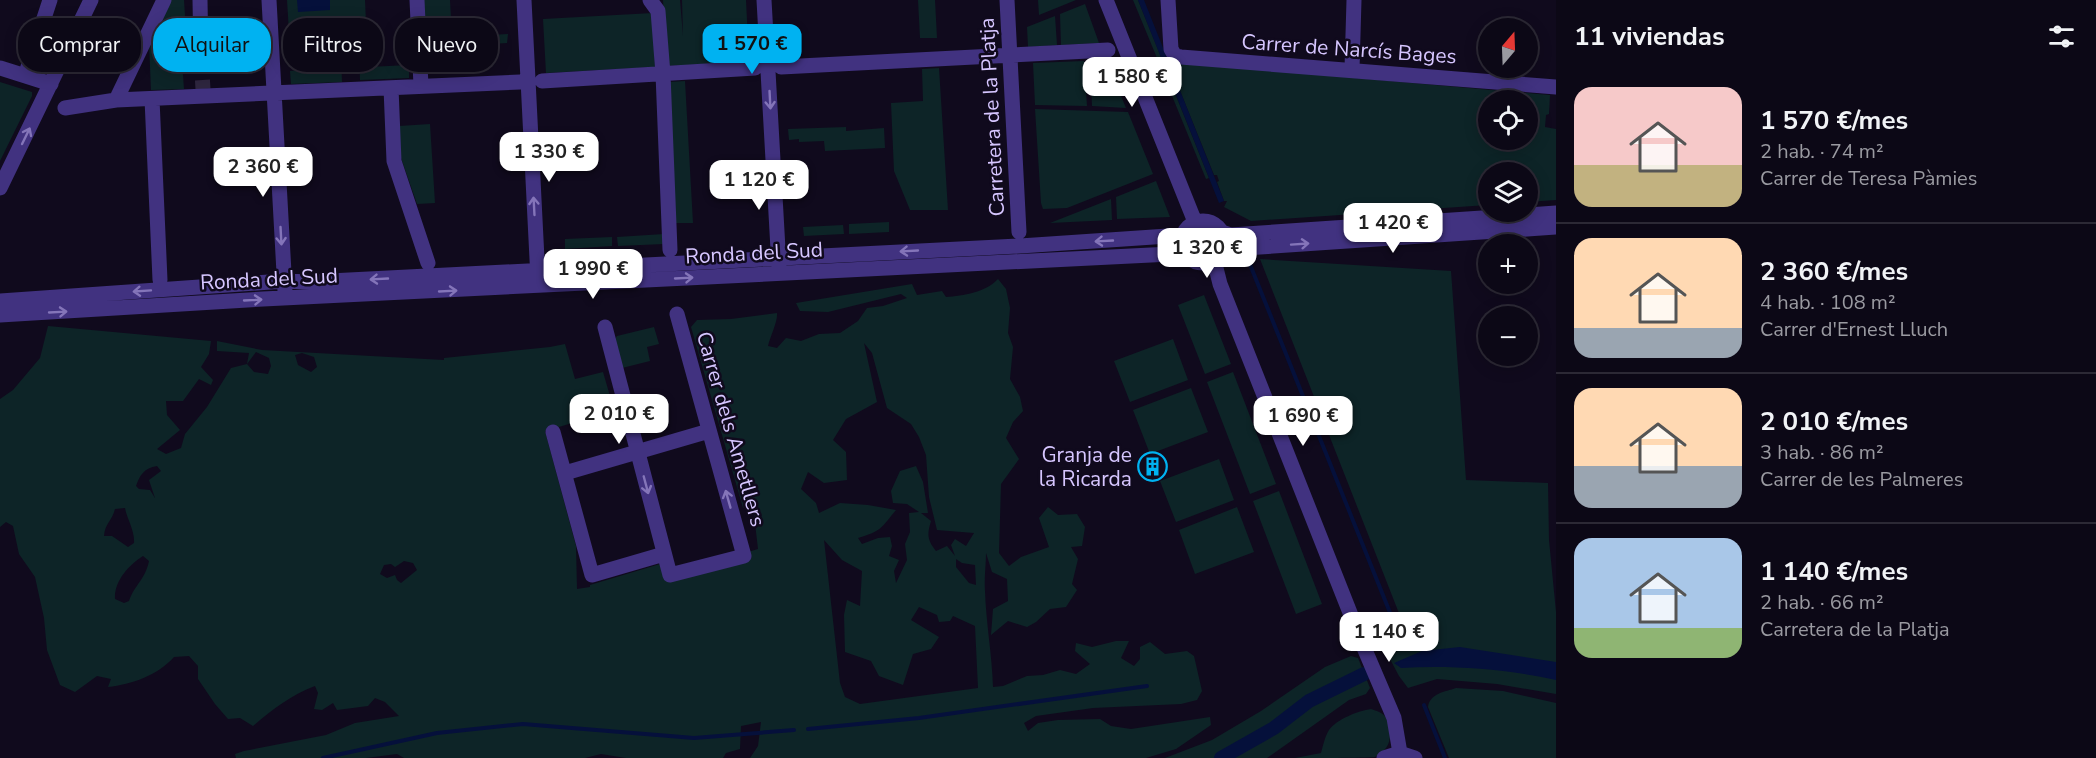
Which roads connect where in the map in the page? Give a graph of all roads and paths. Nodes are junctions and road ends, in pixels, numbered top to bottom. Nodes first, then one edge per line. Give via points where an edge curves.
1 (50, 0) edge
2 (91, 0) edge
3 (164, 0) edge
4 (200, 0) edge
5 (269, 0) edge
6 (417, 0) edge
7 (524, 0) edge
8 (650, 0) edge
9 (764, 0) edge
10 (1006, 0) edge
11 (1106, 0) edge
12 (1168, 0) edge
13 (1354, 0) edge
14 (200, 18) edge
15 (1108, 50) dead end
16 (1009, 55) junction
17 (781, 67) dead end
18 (0, 68) edge
19 (755, 68) dead end
20 (1352, 69) junction
21 (663, 74) junction
22 (25, 76) junction
23 (542, 81) dead end
24 (520, 82) dead end
25 (51, 84) junction
26 (421, 86) junction
27 (1556, 87) edge
28 (392, 88) junction
29 (274, 94) junction
30 (152, 99) junction
31 (116, 100) junction
32 (65, 108) dead end
33 (0, 188) edge
34 (1556, 213) edge
35 (1196, 222) junction
36 (1556, 226) edge
37 (1019, 232) dead end
38 (1222, 232) junction
39 (1183, 235) junction
40 (670, 250) dead end
41 (1187, 255) junction
42 (1218, 256) junction
43 (428, 263) dead end
44 (779, 265) junction
45 (538, 278) junction
46 (160, 280) dead end
47 (284, 281) junction
48 (286, 298) junction
49 (0, 301) edge
50 (677, 314) dead end
51 (0, 315) edge
52 (605, 327) dead end
53 (709, 431) junction
54 (552, 432) dead end
55 (638, 452) junction
56 (565, 473) junction
57 (664, 554) junction
58 (1408, 755) edge
59 (1384, 758) edge

1 - 22 street
2 - 25 street
3 - 31 street
4 - 14 street
5 - 29 street
6 - 26 street
45 -> 7 street
8 - 21 street via 658,11
9 -> 44 street
10 - 16 street, Carretera de la Platja
11 - 35 street
12 - 20 street, Carrer de Narcís Bages via 1171,49 1175,56
13 - 20 street
15 - 16 street
16 - 17 street
16 - 37 street, Carretera de la Platja
18 - 22 street
19 - 21 street
20 - 27 street, Carrer de Narcís Bages
21 - 23 street
21 - 40 street
22 - 25 street
24 - 26 street
33 -> 25 street
26 - 28 street
28 - 29 street
28 - 43 street via 394,161
29 - 30 street via 204,93
29 -> 47 street
30 - 31 street
30 - 46 street
31 - 32 street
34 - 38 street via 1231,235
35 - 38 street via 1209,221
35 - 39 street
42 -> 36 street via 1230,249
38 - 42 street via 1224,243
39 - 41 street via 1182,246
39 -> 44 street, Ronda del Sud
41 - 42 street via 1200,262
41 - 44 street, Ronda del Sud
42 - 58 street via 1221,284
44 - 45 street, Ronda del Sud
45 -> 47 street, Ronda del Sud
48 -> 45 street, Ronda del Sud
47 - 48 street
47 -> 49 street, Ronda del Sud
51 -> 48 street, Ronda del Sud
50 - 53 street, Carrer dels Ametllers
52 - 55 street
53 - 55 street
57 -> 53 street, Carrer dels Ametllers via 670,575 744,555
54 - 56 street
55 - 56 street
55 -> 57 street
56 - 57 street via 592,575
58 - 59 street

